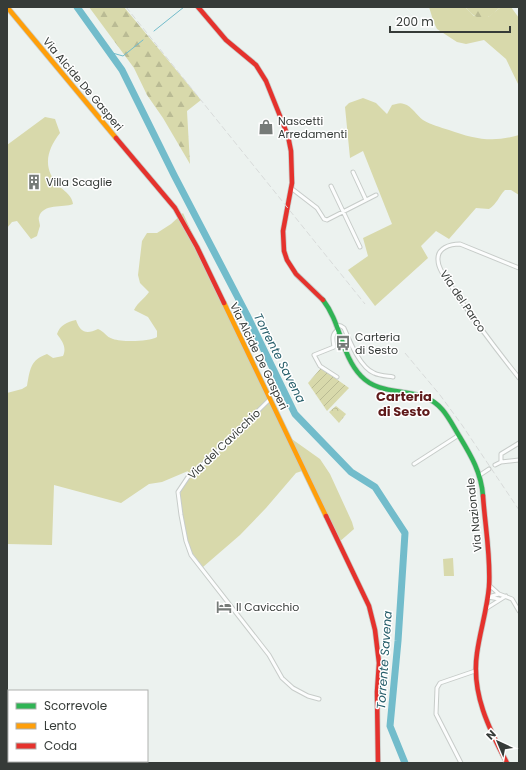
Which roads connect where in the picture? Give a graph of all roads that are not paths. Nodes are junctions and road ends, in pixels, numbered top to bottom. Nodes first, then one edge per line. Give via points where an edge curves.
1 (7, 7) edge
2 (198, 7) edge
3 (353, 172) dead end
4 (332, 186) dead end
5 (291, 188) junction
6 (376, 195) dead end
7 (366, 200) junction
8 (343, 212) junction
9 (360, 247) dead end
10 (519, 268) edge
11 (337, 328) junction
12 (337, 377) dead end
13 (393, 377) dead end
14 (519, 378) edge
15 (270, 399) junction
16 (459, 435) junction
17 (519, 443) edge
18 (519, 460) edge
19 (501, 462) junction
20 (414, 464) dead end
21 (495, 465) dead end
22 (489, 469) dead end
23 (480, 475) junction
24 (489, 585) junction
25 (499, 594) junction
26 (506, 596) junction
27 (488, 597) junction
28 (499, 599) junction
29 (486, 609) junction
30 (519, 611) edge
31 (475, 671) junction
32 (319, 699) dead end
33 (378, 763) edge
34 (461, 763) edge
35 (507, 763) edge

1 - 15 main road, Via Alcide De Gasperi via 175,208 197,247
2 - 5 main road, Via Nazionale via 219,34 253,62 263,74 288,137 291,153
3 - 7 street
4 - 8 street
5 - 8 street via 317,208 324,219
5 - 11 main road, Via Nazionale via 284,227 285,255 294,273 326,304
6 - 7 street
7 - 8 street
8 - 9 street
10 - 14 street, Via del Parco via 460,244 445,247 438,256 442,273
11 - 12 street via 332,336 334,347 314,355 320,366
11 - 13 street, Via Nazionale via 344,328 356,355 369,369 376,374
11 - 16 main road, Via Nazionale via 350,361 366,381 379,388 429,399 443,410
15 - 32 street, Via del Cavicchio via 188,477 178,492 181,515 191,555 269,655 282,678 293,688
15 - 33 main road, Via Alcide De Gasperi via 369,606 379,663
16 - 20 street
16 - 23 main road, Via Nazionale
17 - 19 street via 501,454
18 - 19 street
19 - 21 street
22 - 23 street
23 - 24 main road, Via Nazionale
24 - 25 street
24 - 27 main road, Via Nazionale
25 - 26 street
25 - 27 street
26 - 28 street
26 - 30 street via 512,599
27 - 28 street
27 - 29 main road, Via Nazionale
28 - 29 street
29 - 31 main road, Via Nazionale
31 - 34 street via 444,681 437,688 436,714
31 - 35 main road, Via Nazionale via 478,696

